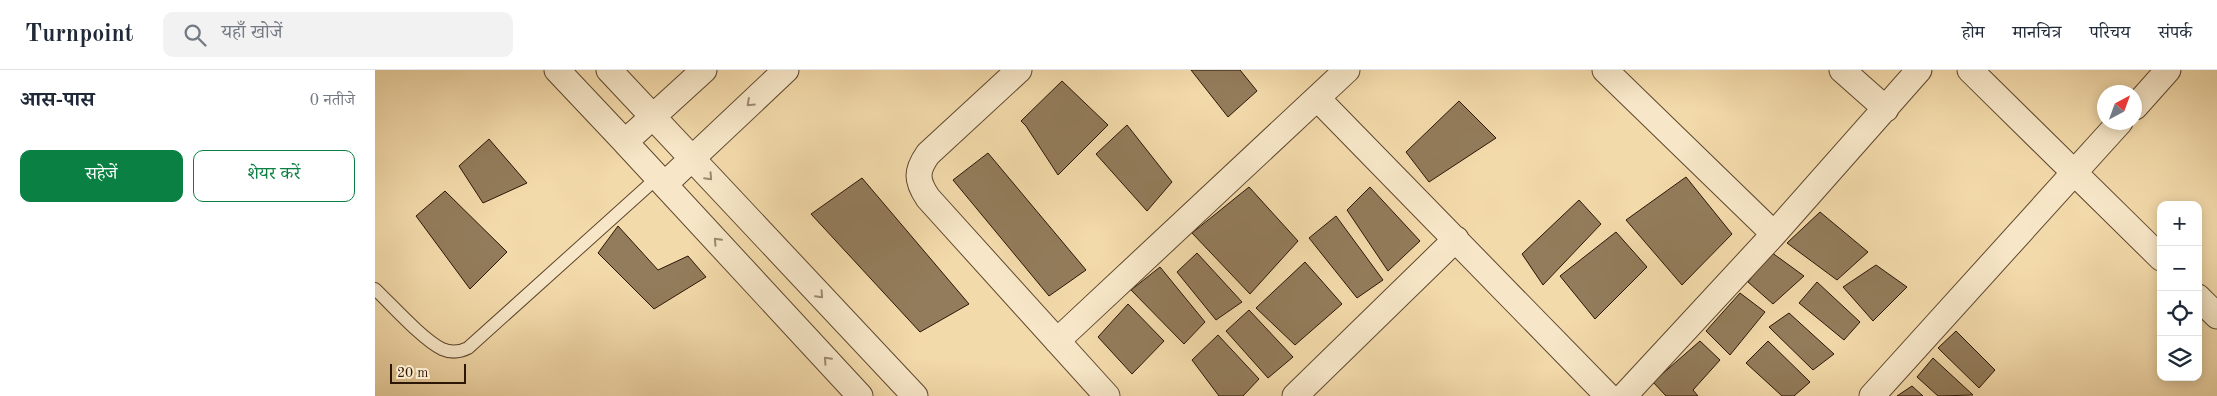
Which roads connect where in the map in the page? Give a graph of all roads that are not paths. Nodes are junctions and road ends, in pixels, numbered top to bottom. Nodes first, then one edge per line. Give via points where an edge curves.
1 (557, 70) edge
2 (609, 70) edge
3 (704, 70) edge
4 (785, 70) edge
5 (1019, 70) edge
6 (1347, 70) edge
7 (1605, 70) edge
8 (1841, 70) edge
9 (1919, 70) edge
10 (1971, 70) edge
11 (2168, 70) edge
12 (1317, 98) junction
13 (2142, 99) edge
14 (1887, 109) junction
15 (652, 116) junction
16 (2114, 130) edge
17 (625, 142) junction
18 (692, 158) junction
19 (2076, 172) junction
20 (661, 181) junction
21 (1774, 234) junction
22 (1456, 239) junction
23 (2157, 254) edge
24 (375, 289) edge
25 (2202, 300) edge
26 (2217, 316) edge
27 (1057, 341) junction
28 (860, 396) edge
29 (915, 396) edge
30 (1107, 396) edge
31 (1295, 396) edge
32 (1608, 396) edge
33 (1623, 396) edge
34 (1872, 396) edge

1 - 17 street
2 - 15 street
3 - 15 street
4 -> 18 street
5 - 27 street via 928,154 917,174 919,185 928,198
6 - 12 street
7 - 21 street
8 - 14 street
9 - 14 street
10 - 19 street
11 - 13 street
12 - 22 street
12 - 27 street
14 - 21 street
15 - 17 street
15 - 18 street
16 - 19 street
17 - 20 street
18 - 20 street
18 -> 29 street
19 - 23 street
19 - 34 street
20 - 24 lane via 460,352 443,349 431,341
28 -> 20 street
21 - 33 street
22 - 31 street
22 - 32 street
25 - 26 street
27 - 30 street

